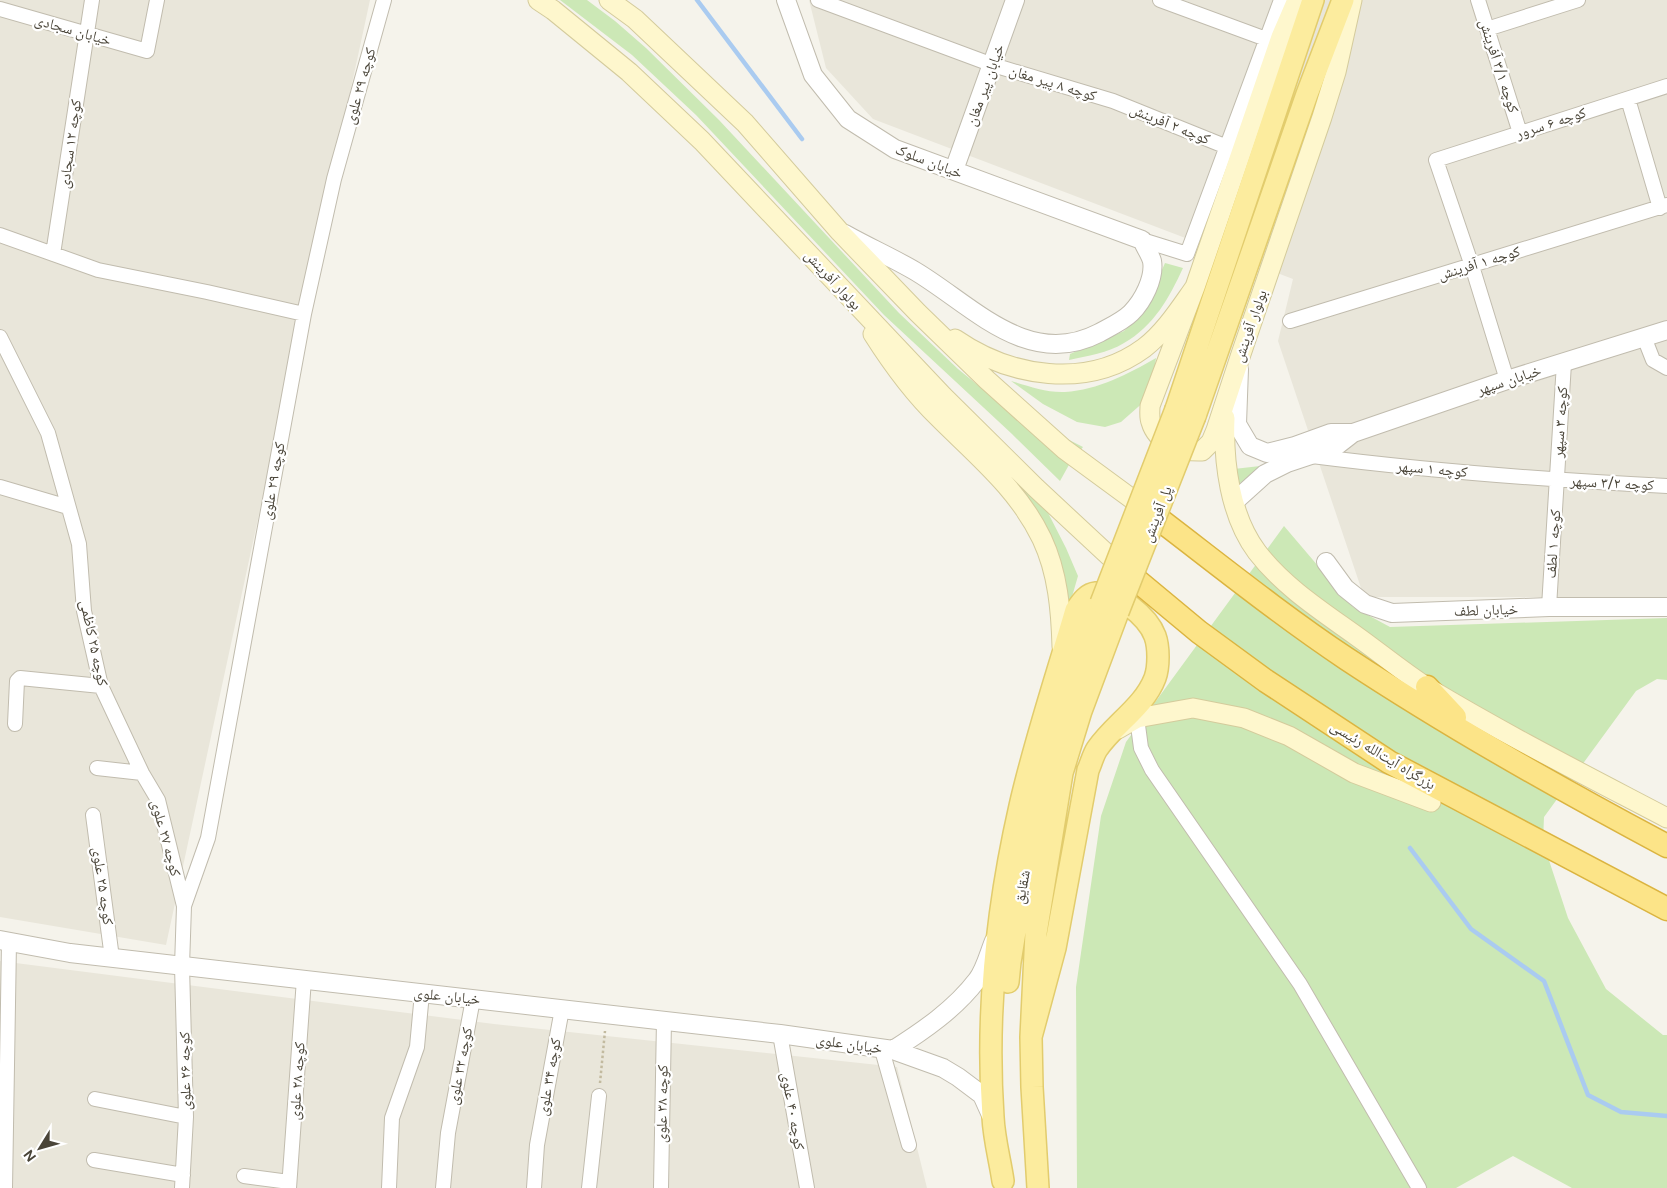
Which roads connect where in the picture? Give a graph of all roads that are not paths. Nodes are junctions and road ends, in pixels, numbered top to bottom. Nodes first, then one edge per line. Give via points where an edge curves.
1 (92, 0) edge
2 (157, 0) edge
3 (384, 0) edge
4 (538, 0) edge
5 (609, 0) edge
6 (786, 0) edge
7 (818, 0) edge
8 (1015, 0) edge
9 (1160, 0) edge
10 (1281, 0) edge
11 (1297, 0) edge
12 (1313, 0) edge
13 (1343, 0) edge
14 (1352, 0) edge
15 (1478, 0) edge
16 (1578, 0) edge
17 (0, 9) edge
18 (1487, 29) junction
19 (86, 34) junction
20 (1266, 40) junction
21 (993, 65) junction
22 (1667, 86) edge
23 (1628, 99) junction
24 (1113, 101) joint
25 (1520, 133) junction
26 (1226, 147) junction
27 (954, 170) junction
28 (1663, 206) edge
29 (840, 232) junction
30 (0, 235) edge
31 (1142, 240) junction
32 (53, 254) junction
33 (1472, 266) junction
34 (1195, 287) junction
35 (852, 299) junction
36 (918, 313) junction
37 (304, 314) junction
38 (1290, 321) dead end
39 (1667, 330) edge
40 (0, 337) edge
41 (1644, 337) junction
42 (1240, 357) junction
43 (1564, 363) junction
44 (1667, 368) edge
45 (1507, 380) junction
46 (1225, 403) junction
47 (1185, 412) junction
48 (1353, 433) junction
49 (1308, 456) junction
50 (1557, 480) junction
51 (1667, 486) edge
52 (0, 487) edge
53 (1234, 502) junction
54 (68, 507) junction
55 (1147, 510) joint
56 (1326, 562) dead end
57 (1122, 568) joint
58 (1667, 607) edge
59 (1110, 608) junction
60 (1549, 608) junction
61 (1062, 655) junction
62 (101, 686) junction
63 (1427, 687) junction
64 (1137, 718) junction
65 (14, 724) dead end
66 (1112, 732) junction
67 (1478, 742) junction
68 (97, 768) dead end
69 (142, 772) junction
70 (1431, 802) joint
71 (93, 815) dead end
72 (1489, 816) junction
73 (1667, 818) edge
74 (1667, 846) edge
75 (184, 906) junction
76 (1667, 909) edge
77 (997, 934) junction
78 (4, 941) edge
79 (112, 958) junction
80 (182, 966) junction
81 (304, 980) junction
82 (422, 993) junction
83 (473, 999) junction
84 (562, 1009) junction
85 (664, 1020) junction
86 (780, 1034) junction
87 (1031, 1038) junction
88 (888, 1050) junction
89 (599, 1096) road end
90 (95, 1099) dead end
91 (186, 1117) junction
92 (993, 1119) junction
93 (910, 1145) dead end
94 (94, 1160) dead end
95 (244, 1176) dead end
96 (182, 1182) edge
97 (1004, 1184) edge
98 (289, 1185) edge
99 (5, 1188) edge
100 (389, 1188) edge
101 (443, 1188) edge
102 (534, 1188) edge
103 (589, 1188) edge
104 (661, 1188) edge
105 (807, 1188) edge
106 (1038, 1188) edge
107 (1419, 1188) edge

1 - 19 street, کوچه ۱۲ سجادی
2 - 19 street, خیابان سجادی via 147,51
3 - 37 street, کوچه ۲۹ علوی via 334,179
4 - 35 main road, بولوار آفرینش via 629,72 702,141
5 - 29 main road via 635,19 745,123
6 - 27 street, خیابان سلوک via 813,75 848,119 895,149
7 - 21 street, کوچه ۸ پیر مغان
8 - 21 street, خیابان پیر مغان
9 - 20 street
10 - 20 street
11 - 34 main road via 1281,37
12 - 47 main road
13 - 47 main road, بولوار آفرینش
14 - 42 main road, بولوار آفرینش via 1336,72
15 - 18 street, کوچه ۳/۱ آفرینش
16 - 18 street
17 - 19 street, خیابان سجادی
18 - 25 street, کوچه ۳/۱ آفرینش
19 - 32 street, کوچه ۱۲ سجادی
20 - 26 street
21 - 24 street, کوچه ۸ پیر مغان
21 - 27 street, خیابان پیر مغان
22 - 23 street, کوچه ۶ سرور
23 - 25 street, کوچه ۶ سرور
23 - 28 street
24 - 26 street, کوچه ۲ آفرینش
25 - 33 street, کوچه ۶ سرور via 1436,160
26 - 31 street via 1187,254
27 - 31 street, خیابان سلوک
28 - 33 street, کوچه ۱ آفرینش
29 - 31 street via 915,271 989,322 1014,336 1038,343 1079,341 1109,328 1131,313 1151,278 1152,262
29 - 36 main road
30 - 32 street
32 - 37 street via 98,270
33 - 38 street, کوچه ۱ آفرینش
33 - 45 street
34 - 36 main road via 1176,314 1144,348 1106,368 1080,373 1046,374 985,357
34 - 46 main road, بولوار آفرینش via 1150,406 1150,420 1156,432 1171,445 1202,451 1211,442
35 - 57 main road, بولوار آفرینش via 942,396
35 - 61 main road via 887,357 939,418 992,469 1032,521 1054,574
36 - 55 main road via 1058,444
37 - 75 street, کوچه ۲۹ علوی via 208,838
39 - 41 street, خیابان سپهر
40 - 54 street, کوچه ۲۵ کاظمی via 48,433
41 - 43 street, خیابان سپهر
41 - 44 street via 1654,360
42 - 46 main road, بولوار آفرینش
42 - 48 street, خیابان سپهر via 1237,424 1250,446 1267,454 1331,433
43 - 45 street, خیابان سپهر
43 - 50 street, کوچه ۳ سپهر
45 - 48 street, خیابان سپهر
46 - 53 main road via 1226,464
47 - 59 main road, پل آفرینش, bridge
48 - 49 street, خیابان سپهر via 1335,447
49 - 50 street, کوچه ۱ سپهر
49 - 53 street, خیابان سپهر via 1266,474
50 - 51 street, کوچه ۳/۲ سپهر
50 - 60 street, کوچه ۱ لطف
52 - 54 street
53 - 63 main road via 1256,550 1272,570 1294,591
54 - 62 street, کوچه ۲۵ کاظمی via 79,544 84,611
55 - 67 highway via 1347,658
56 - 60 street, خیابان لطف via 1345,588 1365,604 1392,613
57 - 72 highway, بزرگراه آیت‌الله رئیسی via 1199,632 1266,681 1389,762
58 - 60 street, خیابان لطف
59 - 87 main road, شقایق via 1062,773 1036,933
59 - 97 main road, شقایق via 1075,670 1042,768 1010,962 1004,1064
61 - 66 main road, شقایق via 1076,610 1083,599 1095,593 1111,595 1145,619 1155,637 1156,677 1146,696
61 - 77 main road, شقایق via 1020,807
62 - 65 street via 20,678 17,681
62 - 69 street, کوچه ۲۵ کاظمی
63 - 67 highway
63 - 73 main road via 1514,738
64 - 66 main road
64 - 70 main road via 1193,708 1244,718 1289,736 1354,773
64 - 107 street via 1141,748 1152,770 1300,984
66 - 87 main road, شقایق via 1096,750 1088,770 1055,948
67 - 74 highway
68 - 69 street
69 - 75 street, کوچه ۲۷ علوی via 158,800
70 - 72 highway
71 - 79 street, کوچه ۲۵ علوی
72 - 76 highway, بزرگراه آیت‌الله رئیسی
75 - 80 street, کوچه ۲۹ علوی
77 - 88 street via 978,979 949,1010 918,1034
77 - 92 main road, شقایق via 991,1042
78 - 79 street, خیابان علوی
78 - 99 street
79 - 80 street, خیابان علوی
80 - 81 street, خیابان علوی
80 - 91 street, کوچه ۲۶ علوی
81 - 82 street, خیابان علوی
81 - 98 street, کوچه ۲۸ علوی
82 - 83 street, خیابان علوی
82 - 100 street via 417,1047 392,1118
83 - 84 street, خیابان علوی
83 - 101 street, کوچه ۳۲ علوی via 448,1133
84 - 85 street, خیابان علوی
84 - 102 street, کوچه ۳۴ علوی via 537,1145
85 - 86 street, خیابان علوی
85 - 104 street, کوچه ۳۸ علوی
86 - 88 street, خیابان علوی
86 - 105 street, کوچه ۴۰ علوی
87 - 106 main road, شقایق
88 - 92 street, خیابان علوی via 943,1068 958,1077 982,1095
88 - 93 street
89 - 103 street
90 - 91 street
91 - 96 street, کوچه ۲۶ علوی
92 - 97 main road, شقایق
94 - 96 street
95 - 98 street

